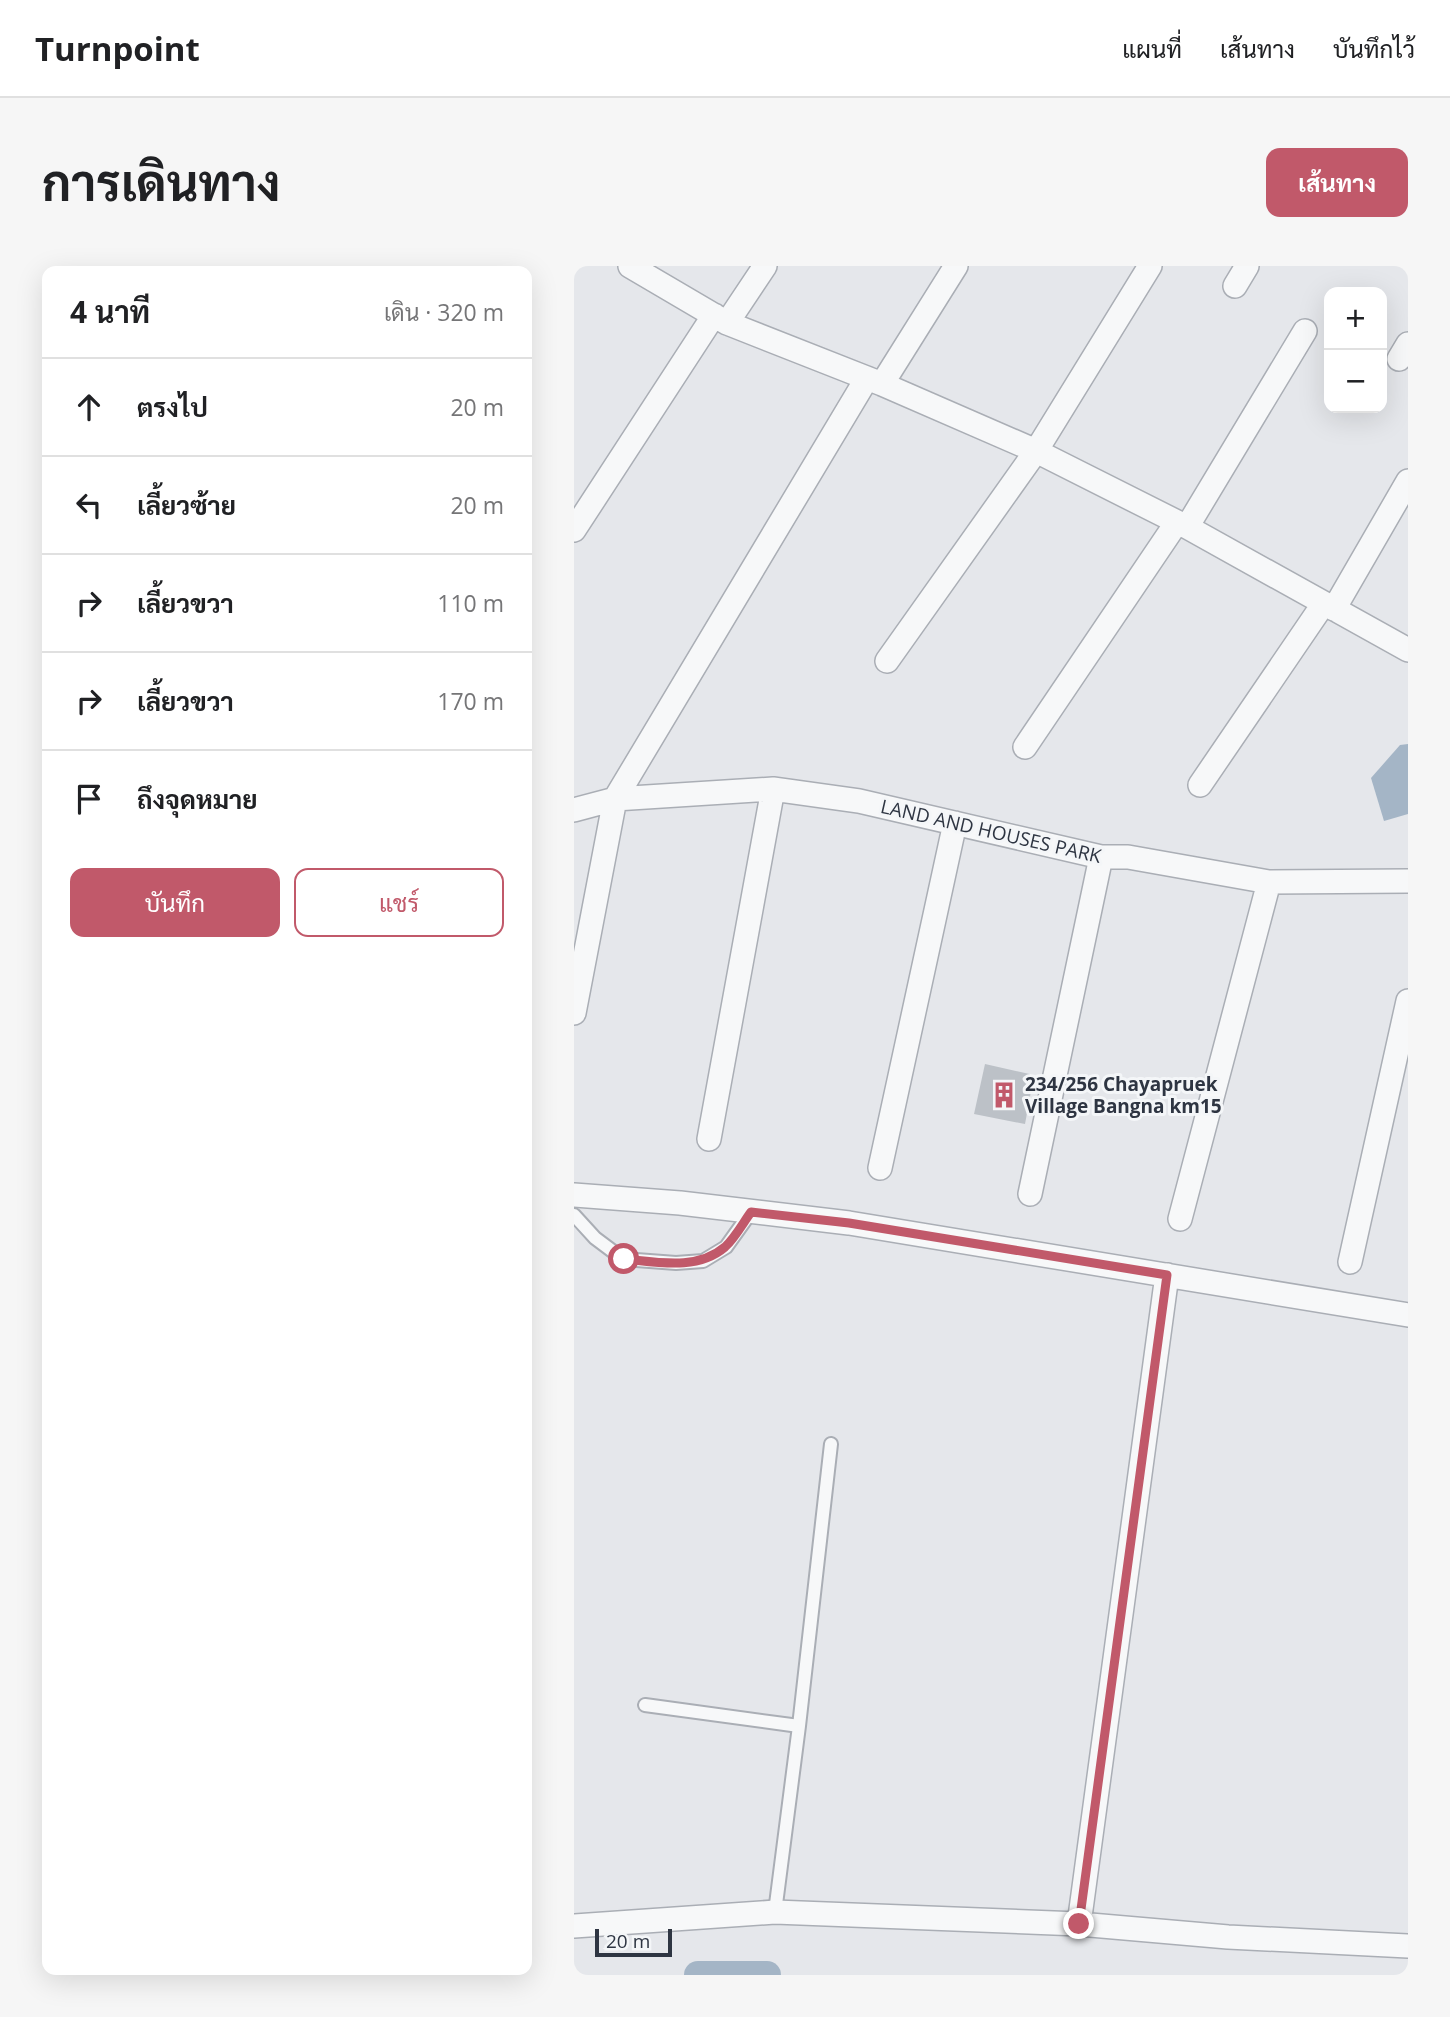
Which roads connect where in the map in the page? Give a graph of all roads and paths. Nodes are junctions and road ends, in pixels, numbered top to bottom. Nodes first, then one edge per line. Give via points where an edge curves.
1 (630, 266) edge
2 (765, 266) edge
3 (956, 266) edge
4 (1150, 266) edge
5 (1247, 266) edge
6 (1235, 286) dead end
7 (721, 319) junction
8 (1305, 331) dead end
9 (874, 381) junction
10 (1036, 451) junction
11 (1408, 481) edge
12 (1182, 524) junction
13 (574, 530) edge
14 (1329, 606) junction
15 (1408, 650) edge
16 (887, 661) dead end
17 (1025, 747) dead end
18 (1200, 785) dead end
19 (774, 789) junction
20 (615, 799) junction
21 (574, 810) edge
22 (955, 823) junction
23 (1101, 858) junction
24 (1408, 881) edge
25 (1269, 882) junction
26 (1408, 1001) edge
27 (574, 1013) edge
28 (709, 1139) dead end
29 (880, 1168) dead end
30 (1030, 1194) dead end
31 (574, 1195) edge
32 (751, 1212) junction
33 (574, 1216) edge
34 (1180, 1219) dead end
35 (1350, 1262) dead end
36 (1167, 1275) junction
37 (1408, 1315) edge
38 (831, 1444) dead end
39 (645, 1705) dead end
40 (799, 1726) junction
41 (775, 1912) junction
42 (1079, 1924) junction
43 (574, 1926) edge
44 (1408, 1946) edge

1 - 7 street
2 - 7 street
3 - 9 street
4 - 10 street
5 - 6 street
7 - 9 street
7 - 13 street
8 - 12 street
9 - 10 street
9 - 20 street
10 - 12 street
10 - 16 street
11 - 14 street
12 - 14 street
12 - 17 street
14 - 15 street
14 - 18 street
19 - 20 street, LAND AND HOUSES PARK
19 - 22 street, LAND AND HOUSES PARK via 859,801
19 - 28 street
20 - 21 street, LAND AND HOUSES PARK
20 - 27 street
22 - 23 street, LAND AND HOUSES PARK
22 - 29 street
23 - 25 street, LAND AND HOUSES PARK via 1128,857
23 - 30 street
24 - 25 street, LAND AND HOUSES PARK
25 - 34 street
26 - 35 street
31 - 32 street
32 - 33 lane via 726,1247 703,1261 676,1263 624,1259
32 - 36 street via 849,1223
36 - 37 street
36 - 42 street
38 - 40 lane
39 - 40 lane
40 - 41 lane
41 - 42 street
41 - 43 street
42 - 44 street

